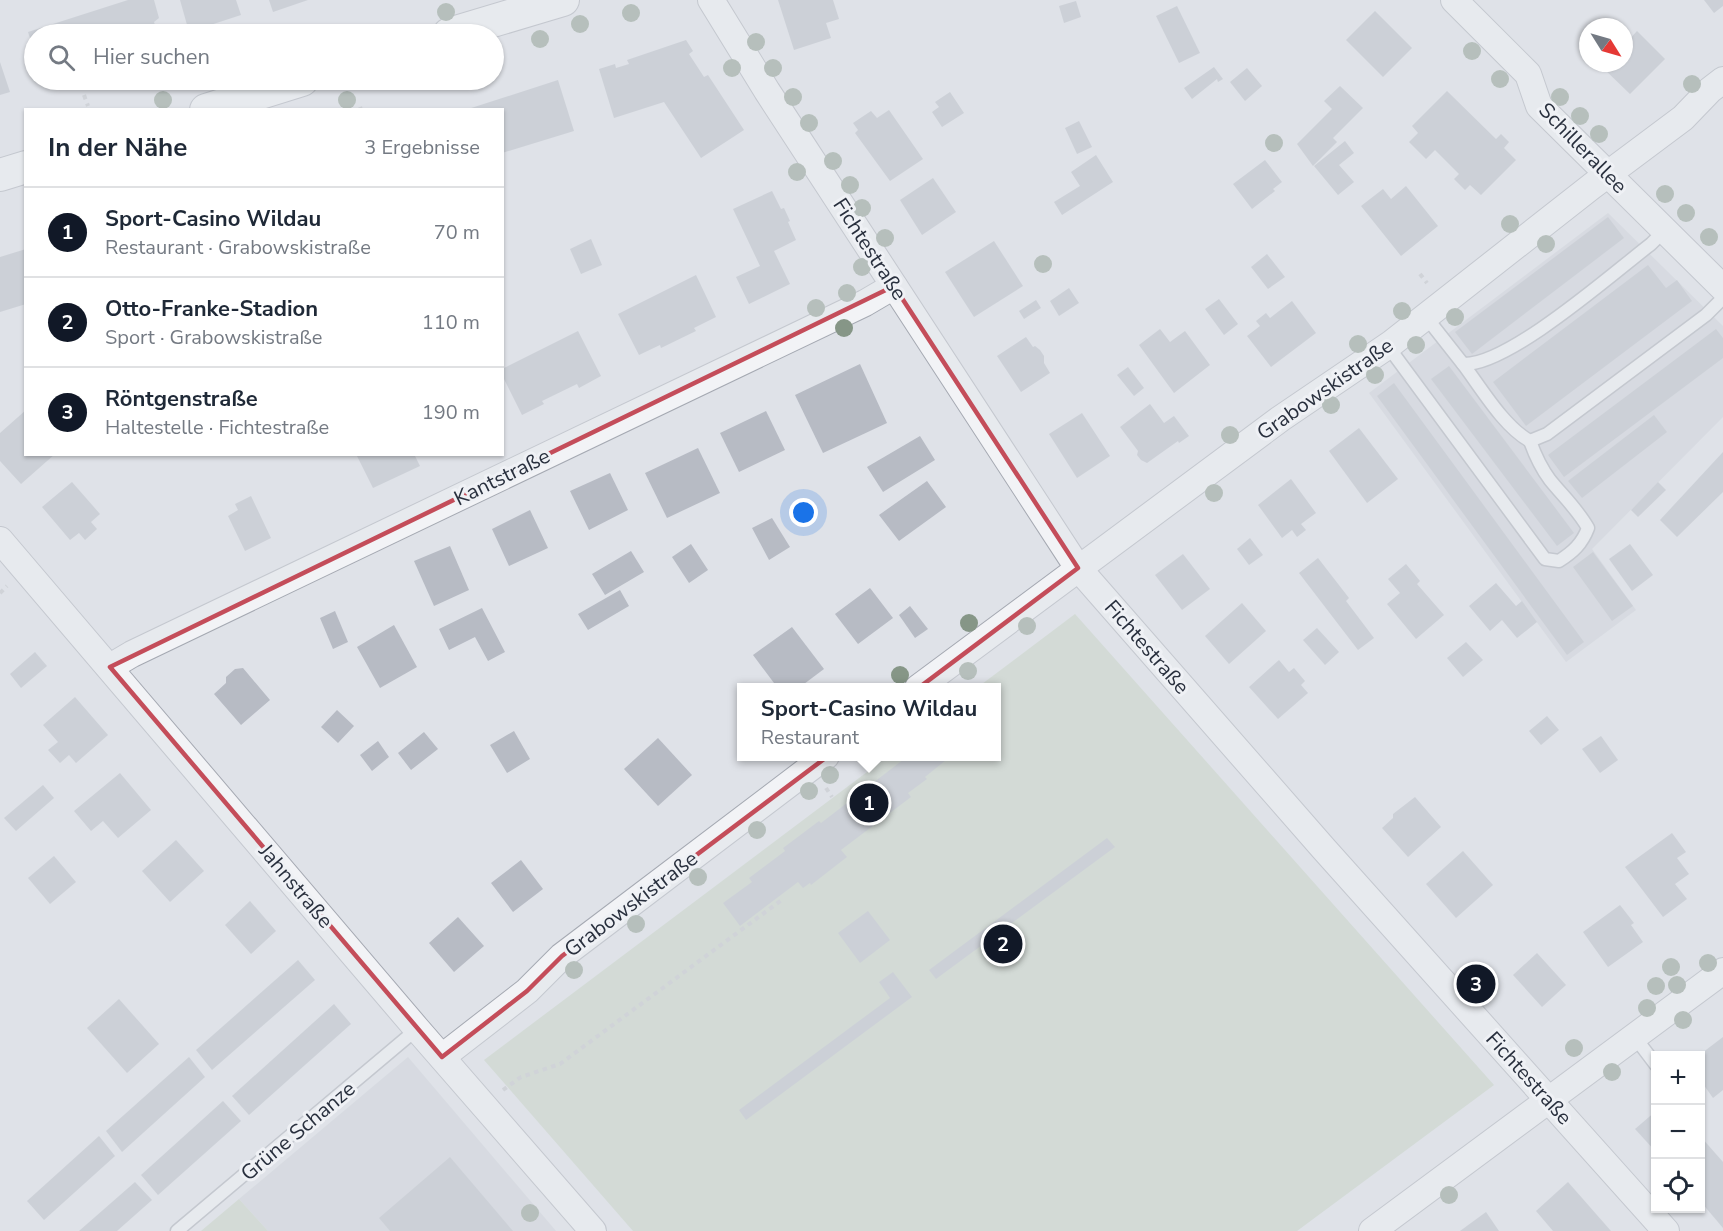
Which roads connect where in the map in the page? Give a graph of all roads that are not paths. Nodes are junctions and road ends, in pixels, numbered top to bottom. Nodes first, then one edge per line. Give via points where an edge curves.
1 (563, 0) edge
2 (711, 0) edge
3 (1454, 0) edge
4 (483, 24) edge
5 (1723, 80) edge
6 (270, 90) edge
7 (212, 108) edge
8 (24, 168) edge
9 (1608, 174) junction
10 (0, 175) edge
11 (1664, 231) junction
12 (894, 286) junction
13 (1723, 288) edge
14 (1723, 298) edge
15 (1426, 317) junction
16 (1387, 345) junction
17 (1463, 364) junction
18 (1530, 441) junction
19 (0, 540) edge
20 (1078, 568) junction
21 (110, 668) junction
22 (923, 683) edge
23 (819, 761) edge
24 (1723, 971) edge
25 (417, 1029) junction
26 (1634, 1036) junction
27 (442, 1057) junction
28 (1651, 1058) edge
29 (1549, 1099) junction
30 (177, 1231) edge
31 (593, 1231) edge
32 (1372, 1231) edge
33 (1666, 1231) edge

1 - 4 street
2 - 12 street, Fichtestraße
3 - 9 street, Schillerallee via 1528,74 1539,106
5 - 9 street, Grabowskistraße via 1683,118
6 - 7 street
8 - 10 street
9 - 11 street, Schillerallee
9 - 15 street, Grabowskistraße
11 - 13 street, Schillerallee
11 - 17 lane via 1516,345 1496,357
12 - 20 street, Fichtestraße
12 - 21 street, Kantstraße via 142,648
14 - 18 lane via 1566,420
15 - 16 street, Grabowskistraße
15 - 17 lane
16 - 18 lane via 1545,559 1559,561 1576,550 1588,528 1549,478
16 - 20 street, Grabowskistraße
17 - 18 lane via 1520,436
19 - 21 street, Jahnstraße
20 - 22 street, Grabowskistraße
20 - 29 street, Fichtestraße
21 - 25 street, Jahnstraße
23 - 27 street, Grabowskistraße via 562,956 527,991
24 - 26 street
25 - 27 street, Jahnstraße
25 - 30 lane, Grüne Schanze
26 - 28 lane
26 - 29 street
27 - 31 street, Jahnstraße
29 - 32 street
29 - 33 street, Fichtestraße

